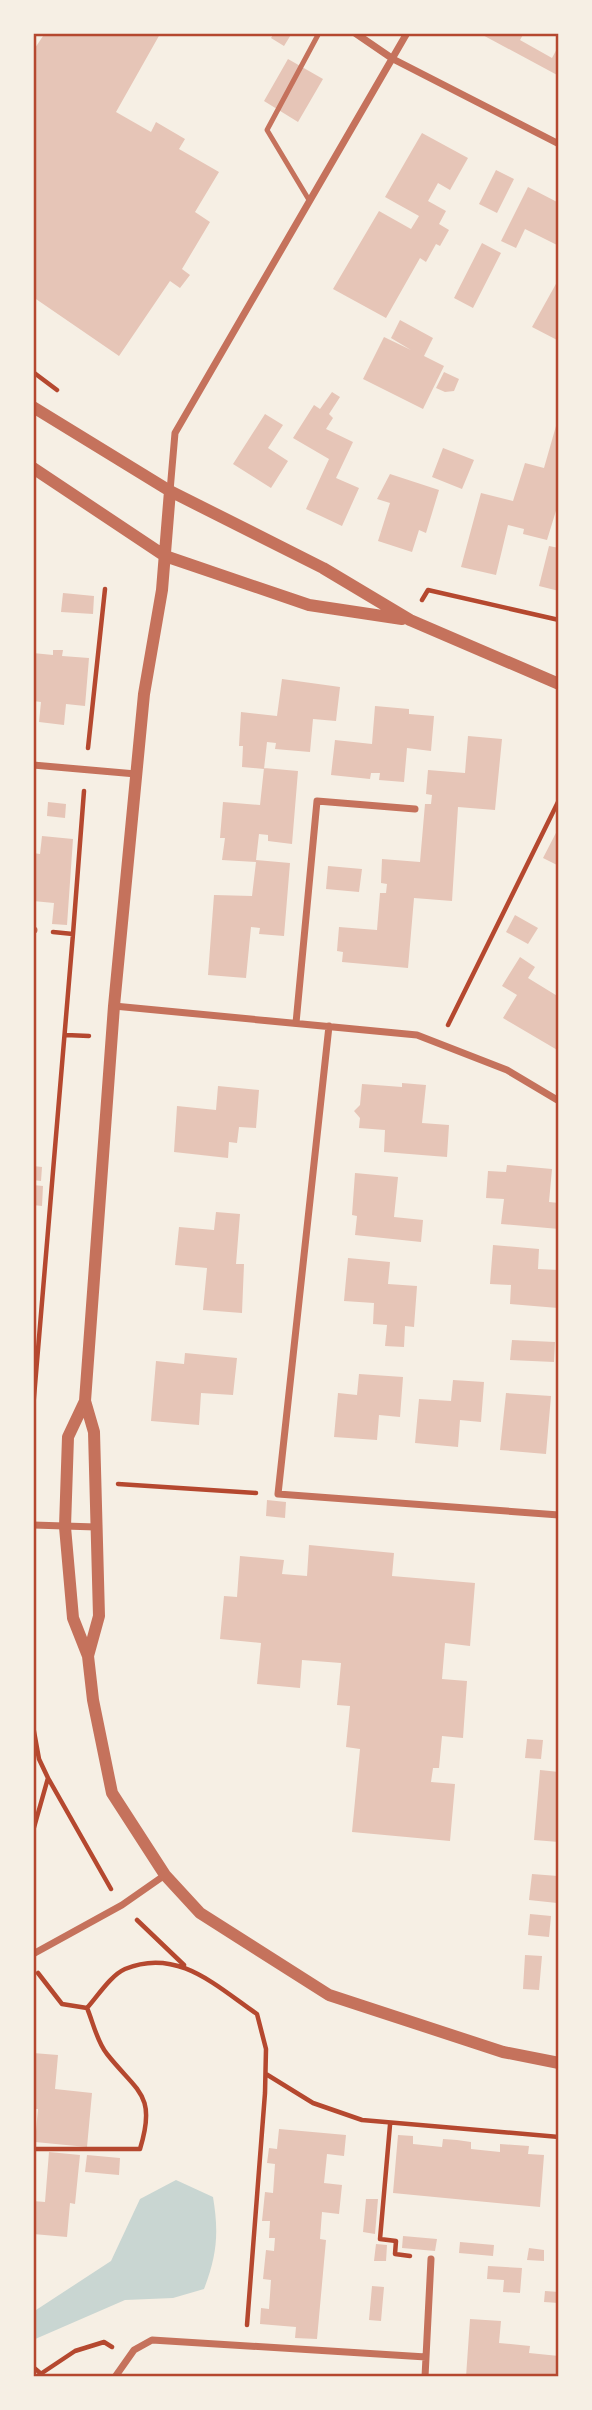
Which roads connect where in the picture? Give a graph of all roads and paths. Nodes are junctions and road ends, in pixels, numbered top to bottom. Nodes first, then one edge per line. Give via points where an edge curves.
1 (319, 33) edge
2 (355, 33) edge
3 (407, 33) edge
4 (393, 59) junction
5 (559, 145) edge
6 (309, 200) junction
7 (33, 407) edge
8 (33, 468) edge
9 (170, 491) junction
10 (165, 556) junction
11 (410, 620) junction
12 (559, 620) edge
13 (559, 684) edge
14 (33, 765) edge
15 (136, 774) junction
16 (559, 800) edge
17 (415, 808) dead end
18 (73, 934) dead end
19 (114, 1006) junction
20 (296, 1023) junction
21 (329, 1026) junction
22 (439, 1044) junction
23 (559, 1101) edge
24 (85, 1401) junction
25 (33, 1409) edge
26 (94, 1482) junction
27 (278, 1494) junction
28 (559, 1515) edge
29 (33, 1525) edge
30 (65, 1527) junction
31 (96, 1527) junction
32 (88, 1656) junction
33 (33, 1726) edge
34 (48, 1778) junction
35 (33, 1831) edge
36 (165, 1875) junction
37 (122, 1905) junction
38 (33, 1954) edge
39 (185, 1966) junction
40 (33, 1967) edge
41 (87, 2008) junction
42 (559, 2063) edge
43 (266, 2074) junction
44 (390, 2125) junction
45 (559, 2137) edge
46 (33, 2149) edge
47 (431, 2259) joint
48 (246, 2345) junction
49 (426, 2357) junction
50 (127, 2358) junction
51 (33, 2367) edge
52 (37, 2375) edge
53 (115, 2377) edge
54 (425, 2377) edge

1 - 6 lane via 267,131
2 - 4 street
3 - 4 street
4 - 5 street
4 - 6 street
6 - 9 street via 175,433
7 - 9 street
8 - 10 street
9 - 10 street
9 - 11 street via 323,568
10 - 11 street via 309,605
10 - 15 street
11 - 12 path via 428,590
11 - 13 street
14 - 15 street
15 - 19 street
16 - 22 path
17 - 20 street via 317,801
18 - 25 path
19 - 20 street
19 - 24 street
20 - 21 street
21 - 22 street via 417,1035
21 - 27 street
22 - 23 street via 507,1070
24 - 26 street via 94,1432
24 - 30 street via 68,1437
26 - 27 path
26 - 31 street
27 - 28 street
29 - 30 street
30 - 31 street
30 - 32 street via 73,1618
31 - 32 street via 99,1616
32 - 36 street via 111,1793
33 - 34 path
34 - 35 path
34 - 37 path
36 - 37 street
36 - 42 street via 200,1913 329,1995 503,2052
37 - 38 street
37 - 39 path
39 - 41 path via 156,1962 122,1970
39 - 43 path via 257,2014 266,2049
40 - 41 path via 62,2004
41 - 46 path via 105,2052 137,2085 149,2120 140,2149
43 - 44 path via 313,2103
43 - 48 path
44 - 45 path
44 - 47 path via 380,2239 396,2241 395,2254
47 - 49 street
48 - 49 street
48 - 50 street via 152,2340
49 - 54 street
50 - 52 path via 104,2342 75,2351
50 - 53 street
51 - 52 path

